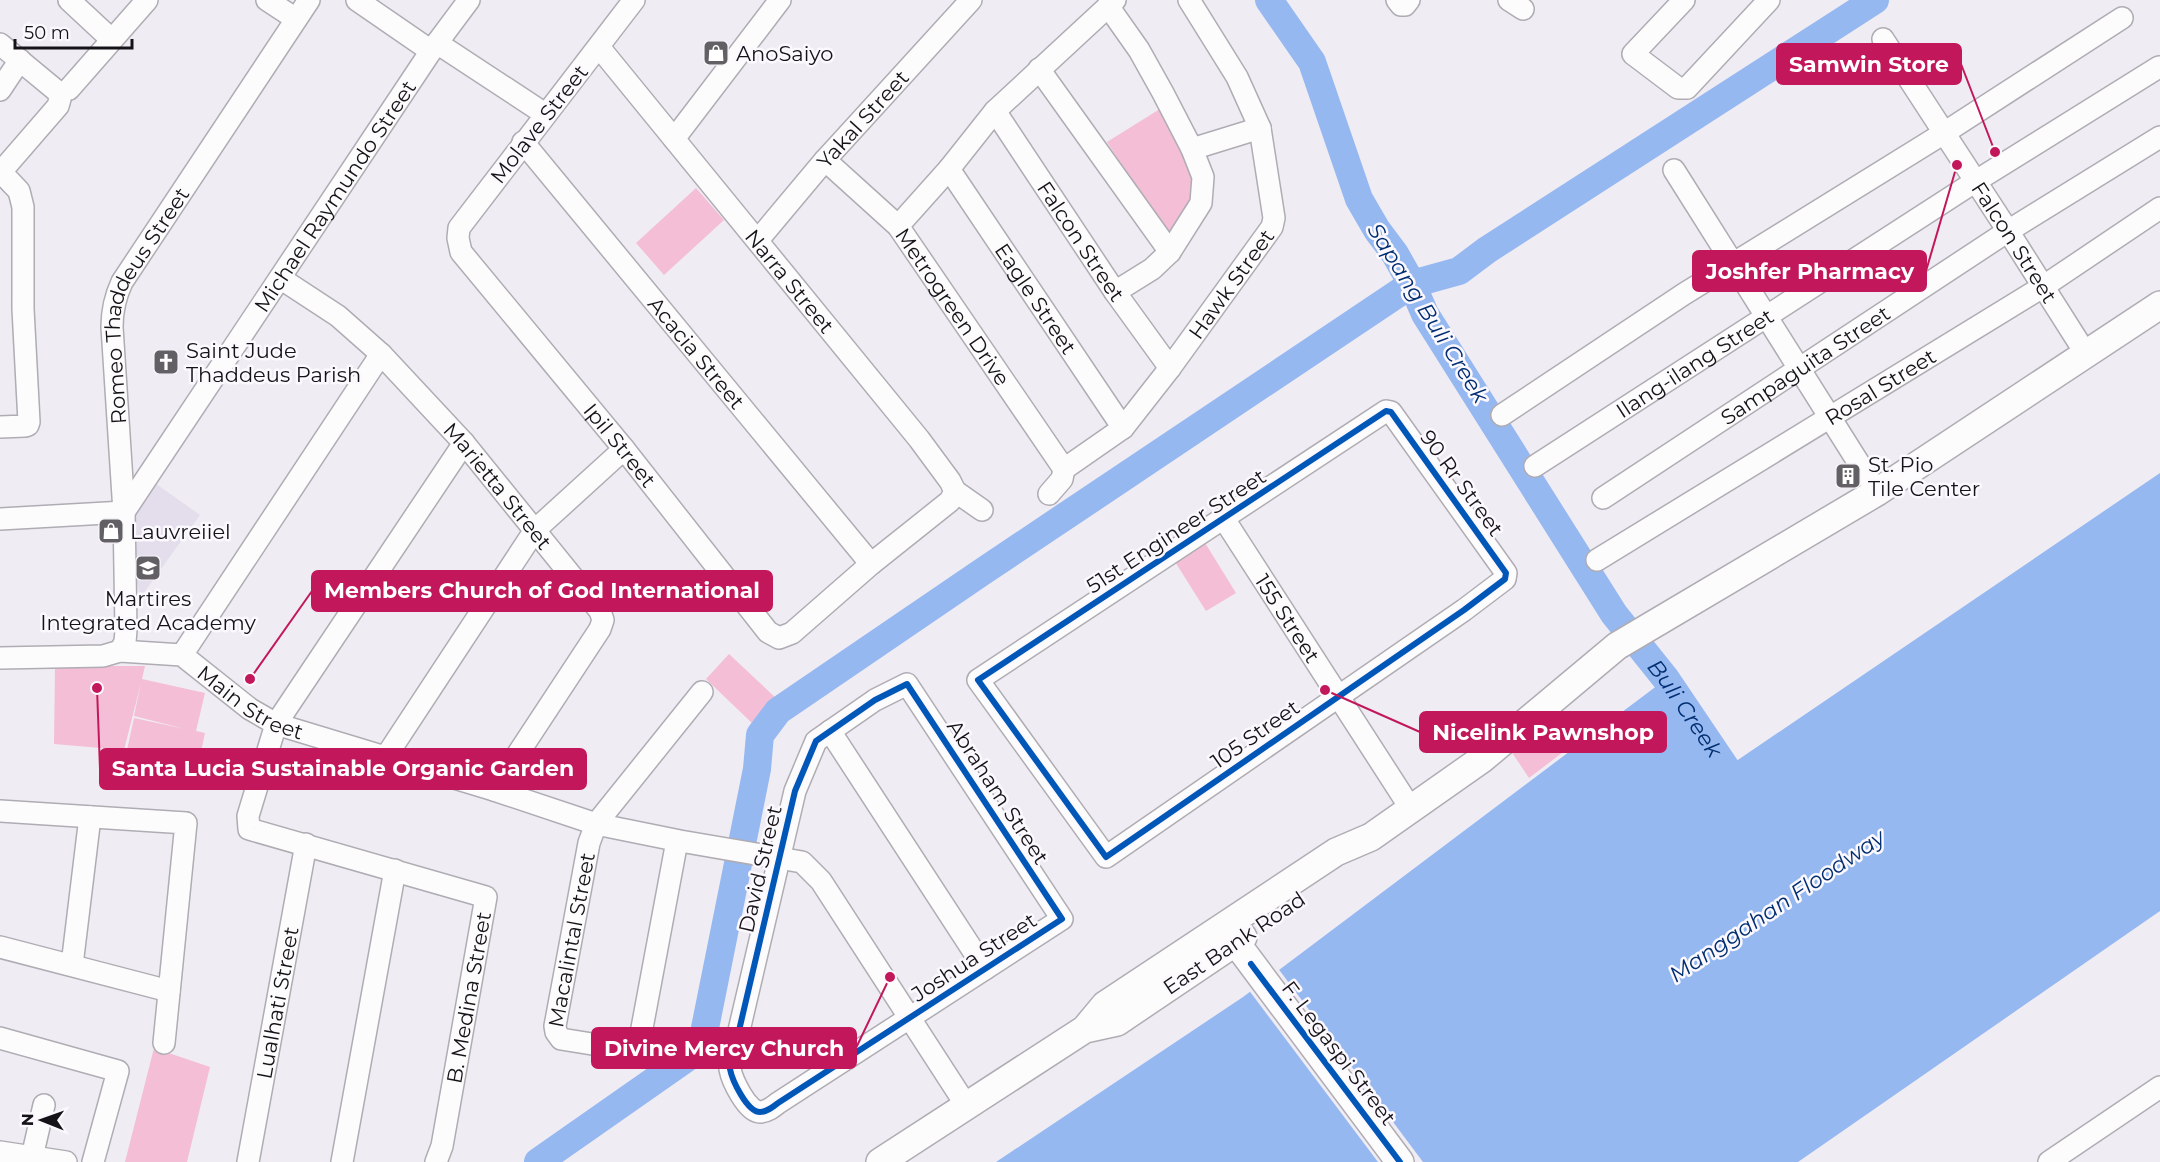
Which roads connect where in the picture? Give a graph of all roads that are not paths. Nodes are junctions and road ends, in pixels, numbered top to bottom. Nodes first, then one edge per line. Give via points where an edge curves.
1 (69, 0) edge
2 (147, 0) edge
3 (267, 0) edge
4 (309, 0) edge
5 (357, 0) edge
6 (468, 0) edge
7 (634, 0) edge
8 (780, 0) edge
9 (971, 0) edge
10 (1189, 0) edge
11 (1684, 0) edge
12 (1769, 0) edge
13 (1112, 3) edge
14 (2122, 18) dead end
15 (296, 19) junction
16 (1883, 39) dead end
17 (112, 40) junction
18 (0, 44) edge
19 (434, 47) junction
20 (598, 47) junction
21 (20, 60) junction
22 (2159, 67) edge
23 (1039, 69) junction
24 (0, 90) edge
25 (64, 98) junction
26 (995, 111) junction
27 (545, 114) junction
28 (1260, 128) junction
29 (1944, 133) junction
30 (2160, 137) edge
31 (674, 139) junction
32 (523, 142) junction
33 (1192, 149) junction
34 (825, 160) junction
35 (949, 169) junction
36 (1674, 170) dead end
37 (1, 173) edge
38 (1976, 181) junction
39 (2160, 208) edge
40 (898, 225) junction
41 (2008, 231) junction
42 (758, 240) junction
43 (461, 252) joint
44 (1170, 252) junction
45 (1733, 263) junction
46 (280, 278) junction
47 (2044, 286) junction
48 (1115, 292) junction
49 (2160, 305) edge
50 (1766, 315) junction
51 (381, 354) junction
52 (2086, 354) junction
53 (1170, 368) junction
54 (1800, 369) junction
55 (1391, 412) joint
56 (1502, 415) dead end
57 (1831, 418) junction
58 (0, 427) edge
59 (1123, 428) junction
60 (464, 443) junction
61 (624, 449) junction
62 (1535, 466) dead end
63 (1064, 469) junction
64 (955, 491) junction
65 (1877, 492) junction
66 (1049, 494) dead end
67 (1603, 498) dead end
68 (982, 510) dead end
69 (124, 512) junction
70 (0, 519) edge
71 (1224, 519) junction
72 (535, 530) junction
73 (1597, 560) dead end
74 (871, 564) junction
75 (1506, 573) joint
76 (120, 651) junction
77 (182, 656) junction
78 (0, 658) edge
79 (907, 684) joint
80 (702, 692) dead end
81 (1339, 696) junction
82 (276, 724) junction
83 (830, 730) junction
84 (385, 758) junction
85 (494, 790) junction
86 (1411, 809) junction
87 (0, 811) edge
88 (90, 817) junction
89 (596, 824) junction
90 (677, 841) junction
91 (306, 844) junction
92 (779, 857) junction
93 (1106, 857) joint
94 (395, 870) junction
95 (1062, 919) joint
96 (1230, 935) junction
97 (0, 947) edge
98 (72, 965) junction
99 (985, 969) junction
100 (169, 991) junction
101 (909, 1018) junction
102 (0, 1038) edge
103 (164, 1043) dead end
104 (2160, 1087) edge
105 (44, 1105) dead end
106 (966, 1105) junction
107 (751, 1109) joint
108 (0, 1152) edge
109 (32, 1157) junction
110 (66, 1162) edge
111 (93, 1162) edge
112 (248, 1162) edge
113 (342, 1162) edge
114 (436, 1162) edge
115 (880, 1162) edge
116 (1400, 1162) edge
117 (2049, 1162) edge

1 - 17 street
2 - 17 street
3 - 15 street
4 - 15 street, Romeo Thaddeus Street
5 - 19 street
6 - 19 street, Michael Raymundo Street
7 - 20 street, Molave Street
8 - 31 street
9 - 34 street, Yakal Street
10 - 28 street, Hawk Street via 1237,77
11 - 12 street via 1633,54 1683,89
13 - 23 street
13 - 33 street
14 - 29 street
15 - 69 street, Romeo Thaddeus Street via 116,295 112,327
16 - 29 street, Falcon Street
17 - 25 street
18 - 21 street
19 - 27 street
19 - 46 street, Michael Raymundo Street
20 - 27 street, Molave Street
20 - 31 street, Narra Street
21 - 24 street
21 - 25 street via 58,92 60,99
22 - 38 street, Ilang-ilang Street
23 - 26 street
23 - 44 street
25 - 37 street
26 - 35 street
26 - 48 street, Falcon Street
27 - 32 street, Molave Street
28 - 33 street
28 - 53 street, Hawk Street via 1274,218 1272,227
29 - 38 street, Falcon Street
29 - 45 street
30 - 41 street, Sampaguita Street
31 - 42 street, Narra Street
32 - 43 street, Molave Street via 459,228
32 - 74 street, Acacia Street
33 - 44 street via 1203,177 1201,203
34 - 40 street, Metrogreen Drive
34 - 42 street, Yakal Street
35 - 40 street
35 - 59 street, Eagle Street
36 - 45 street
37 - 58 street via 19,191 23,207 28,425
38 - 41 street, Falcon Street
38 - 50 street, Ilang-ilang Street
39 - 47 street, Rosal Street
40 - 63 street, Metrogreen Drive
41 - 47 street, Falcon Street
41 - 54 street, Sampaguita Street
42 - 64 street, Narra Street via 919,439
43 - 61 street, Ipil Street
44 - 48 street via 1152,269
45 - 50 street
45 - 56 street
46 - 51 street, Marietta Street via 338,316
46 - 69 street, Michael Raymundo Street
47 - 52 street, Falcon Street
47 - 57 street, Rosal Street
48 - 53 street, Falcon Street
49 - 52 main road, East Bank Road
50 - 54 street
50 - 62 street, Ilang-ilang Street
51 - 60 street, Marietta Street
51 - 77 street
52 - 65 main road, East Bank Road
53 - 59 street, Hawk Street
54 - 57 street
54 - 67 street, Sampaguita Street
55 - 71 street, 51st Engineer Street via 1383,412
55 - 75 street, 90 Rr Street
57 - 65 street
57 - 73 street, Rosal Street
59 - 63 street, Hawk Street
60 - 72 street, Marietta Street
60 - 82 street
61 - 72 street
61 - 74 street, Ipil Street via 768,632 779,638 792,633
63 - 66 street, Hawk Street via 1062,479
64 - 68 street, Narra Street
64 - 74 street via 950,501
65 - 86 main road, East Bank Road via 1617,646 1482,759
69 - 70 street
69 - 76 street, Romeo Thaddeus Street via 126,630
71 - 81 street, 155 Street
71 - 93 street, 51st Engineer Street via 978,680
72 - 84 street
72 - 85 street, Marietta Street via 600,611 603,620
75 - 81 street, 105 Street via 1505,579 1464,610
76 - 77 street, Main Street
76 - 78 street, Main Street via 103,656
77 - 82 street, Main Street via 250,709
79 - 83 street, David Street
79 - 95 street, Abraham Street
80 - 89 street
81 - 86 street, 155 Street
81 - 93 street, 105 Street
82 - 84 street, Main Street
82 - 91 street, B. Medina Street via 248,816 249,829
83 - 92 street, David Street via 816,741 795,791
83 - 99 street
84 - 85 street, Main Street
85 - 89 street, Main Street
86 - 96 main road, East Bank Road via 1371,837 1336,852
87 - 88 street
88 - 98 street
88 - 100 street via 186,823
89 - 90 street, Main Street
89 - 90 street, Macalintal Street via 589,843 555,1026 561,1039 629,1050 637,1047
90 - 92 street, Main Street
91 - 94 street, B. Medina Street
91 - 112 street, Lualhati Street
92 - 101 street, Main Street via 802,862 821,881
92 - 107 street, David Street via 730,1069 732,1080
94 - 113 street
94 - 114 street, B. Medina Street via 486,897
95 - 99 street, Joshua Street
96 - 106 main road, East Bank Road via 1105,1005 1085,1029
96 - 116 main road, F. Legaspi Street
97 - 98 street
98 - 100 street
99 - 101 street, Joshua Street
100 - 103 street
101 - 106 street, Main Street
101 - 107 street, Joshua Street via 765,1112
102 - 111 street via 118,1071
104 - 117 street
105 - 109 street
106 - 115 main road, East Bank Road
108 - 109 street
109 - 110 street

